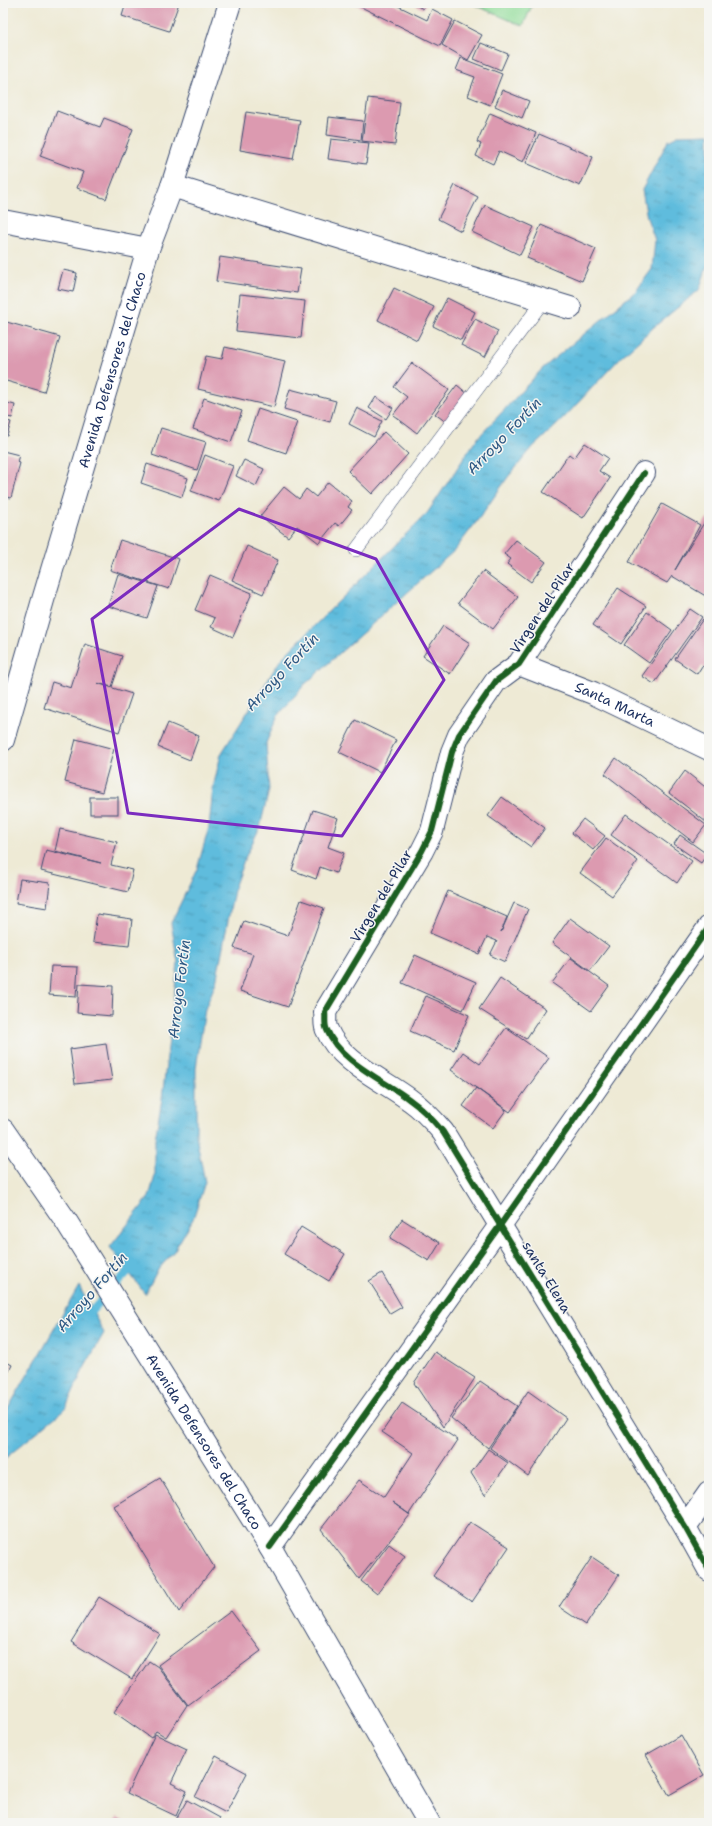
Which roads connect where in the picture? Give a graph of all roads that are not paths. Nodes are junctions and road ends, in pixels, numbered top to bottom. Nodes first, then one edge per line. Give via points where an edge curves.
1 (230, 3) edge
2 (172, 186) junction
3 (3, 221) edge
4 (148, 249) junction
5 (544, 300) junction
6 (570, 308) dead end
7 (644, 473) dead end
8 (356, 550) dead end
9 (519, 664) junction
10 (3, 740) edge
11 (709, 749) edge
12 (709, 927) edge
13 (326, 1029) joint
14 (3, 1130) edge
15 (501, 1224) junction
16 (709, 1493) edge
17 (686, 1527) junction
18 (270, 1547) junction
19 (709, 1570) edge
20 (429, 1823) edge

1 - 2 street, Avenida Defensores del Chaco
2 - 4 street, Avenida Defensores del Chaco
2 - 5 street
3 - 4 street
4 - 10 street, Avenida Defensores del Chaco
5 - 6 street
5 - 8 lane
7 - 9 street, Virgen del Pilar
9 - 11 street, Santa Marta via 593,693
9 - 13 street, Virgen del Pilar via 496,681 459,735 452,752 432,831 326,1012
12 - 15 street
13 - 15 street, santa Elena via 336,1046 358,1065 427,1113 443,1132
14 - 18 street, Avenida Defensores del Chaco via 66,1221
15 - 17 street, santa Elena
15 - 18 street
16 - 17 street
17 - 19 street, santa Elena
18 - 20 street, Avenida Defensores del Chaco

